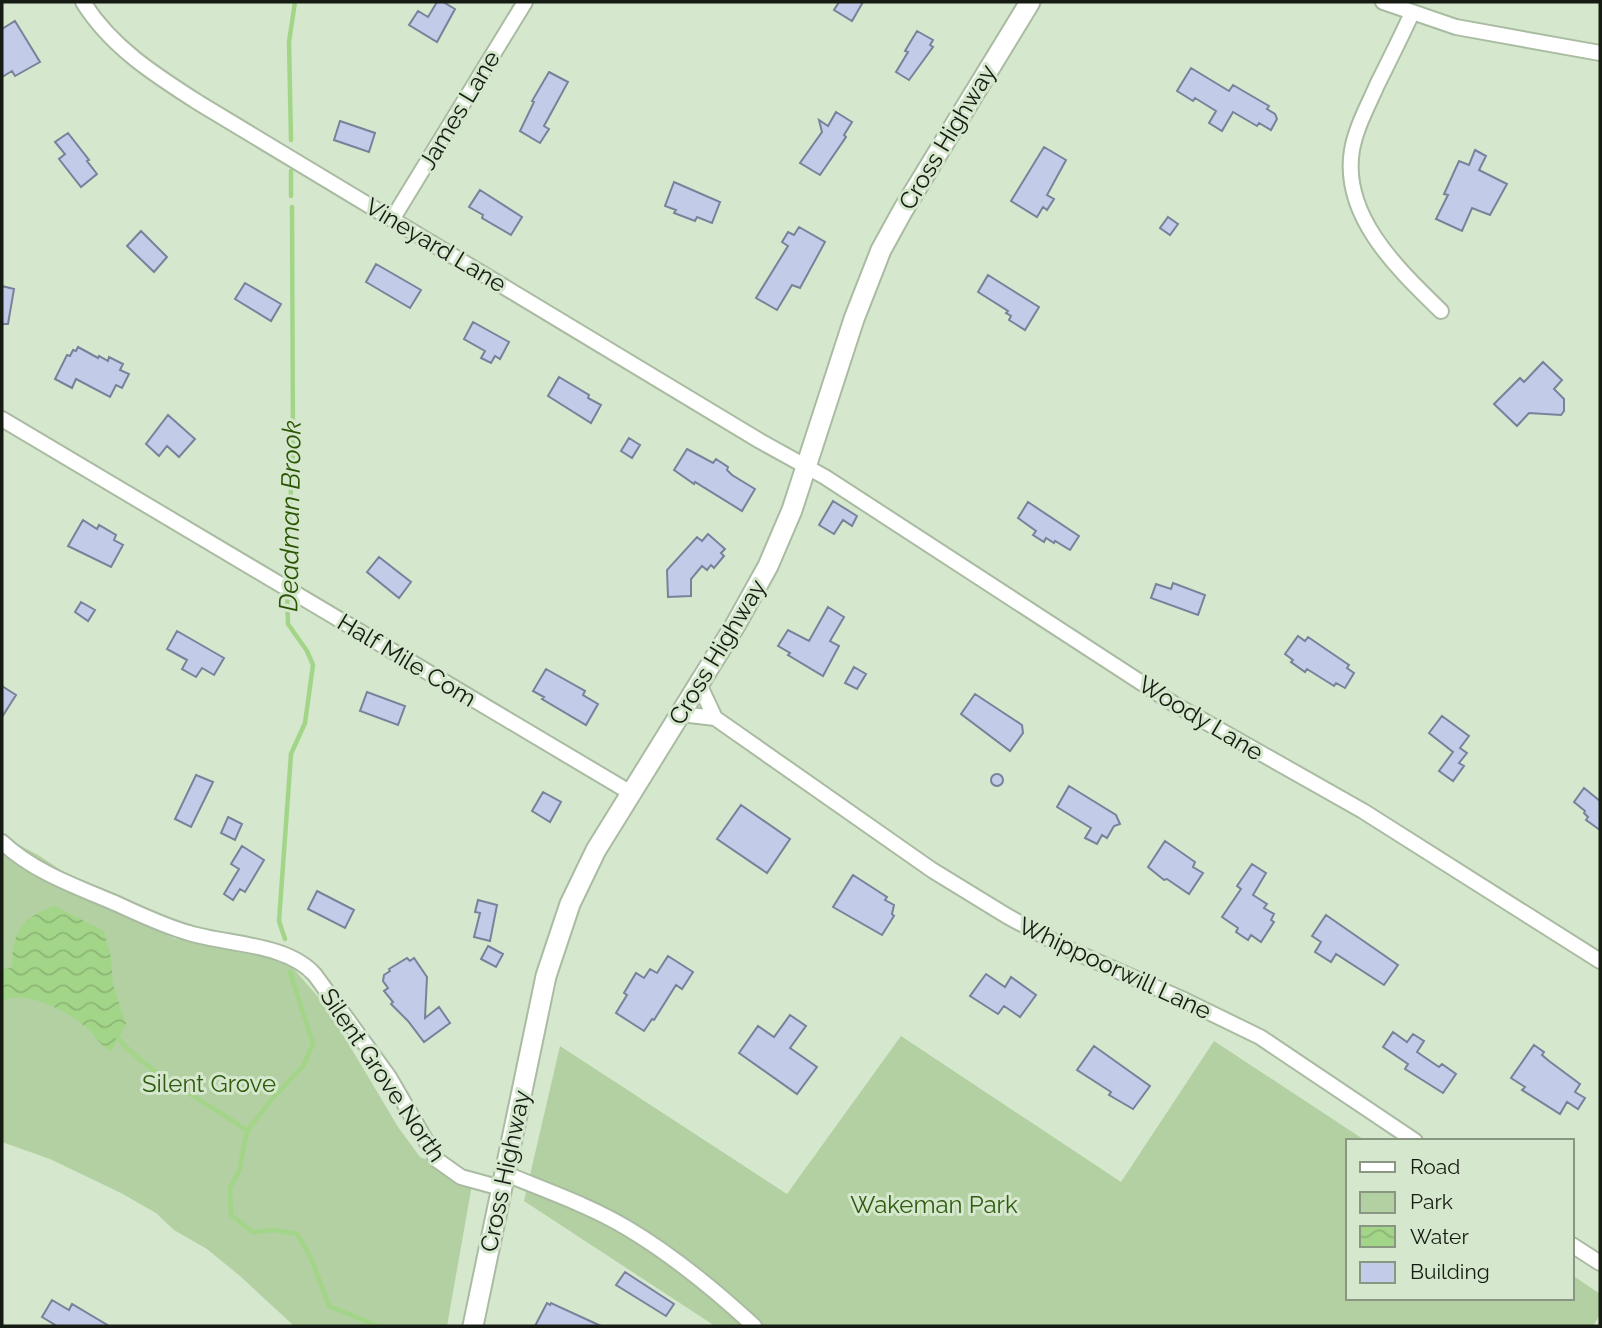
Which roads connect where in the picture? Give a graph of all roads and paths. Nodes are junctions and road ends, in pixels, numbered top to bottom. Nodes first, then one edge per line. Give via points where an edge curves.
1 (83, 2) edge
2 (525, 2) edge
3 (1030, 2) edge
4 (1383, 2) edge
5 (1412, 13) junction
6 (1600, 53) edge
7 (393, 218) junction
8 (1441, 311) dead end
9 (2, 419) edge
10 (806, 467) junction
11 (699, 684) junction
12 (681, 714) junction
13 (715, 718) junction
14 (631, 793) junction
15 (2, 842) edge
16 (1600, 961) edge
17 (1412, 1139) edge
18 (502, 1181) junction
19 (1574, 1246) edge
20 (1600, 1263) edge
21 (474, 1326) edge
22 (754, 1326) edge

1 - 7 street, Vineyard Lane via 118,46 164,80
2 - 7 street, James Lane
3 - 10 street, Cross Highway via 881,250 850,328
4 - 5 street
5 - 6 street via 1479,32
5 - 8 street via 1356,135 1352,182 1372,233
7 - 10 street, Vineyard Lane
9 - 14 street, Half Mile Com
10 - 11 street, Cross Highway via 773,555
10 - 16 street, Woody Lane via 1174,704 1363,811
11 - 12 street, Cross Highway
11 - 13 street, Whippoorwill Lane
12 - 13 street, Whippoorwill Lane
12 - 14 street, Cross Highway
13 - 17 street, Whippoorwill Lane via 932,870 1017,922 1260,1037
14 - 18 street, Cross Highway via 586,867 561,928 546,976
15 - 18 street, Silent Grove North via 48,875 166,925 301,961 389,1077 437,1160 461,1177
18 - 21 street, Cross Highway
18 - 22 street, Silent Grove North via 624,1226 711,1286
19 - 20 street

